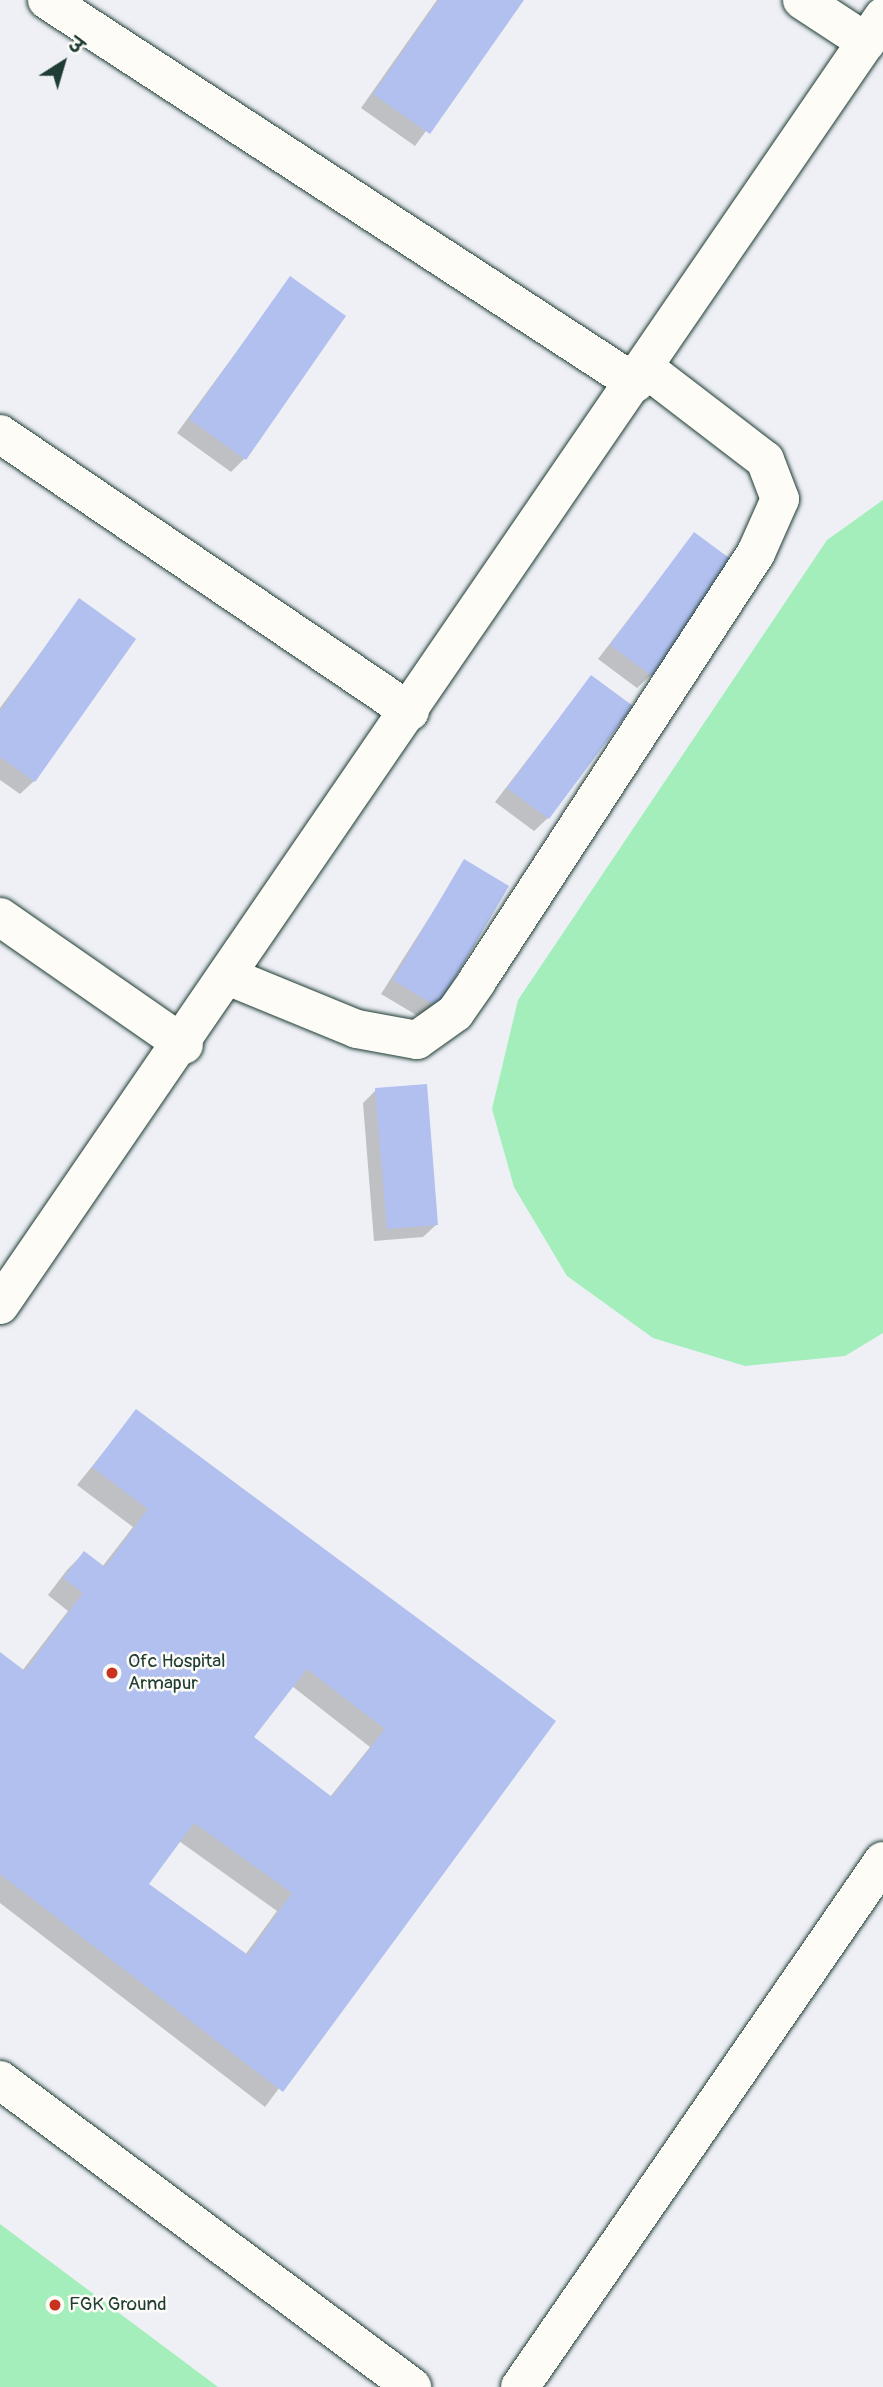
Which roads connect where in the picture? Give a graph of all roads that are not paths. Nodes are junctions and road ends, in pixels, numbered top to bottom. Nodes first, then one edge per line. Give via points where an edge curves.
1 (47, 0) edge
2 (802, 0) edge
3 (875, 29) edge
4 (640, 375) junction
5 (0, 434) edge
6 (410, 712) junction
7 (0, 917) edge
8 (230, 977) junction
9 (184, 1045) junction
10 (0, 1305) edge
11 (883, 1861) edge
12 (0, 2080) edge
13 (412, 2387) edge
14 (520, 2387) edge

1 - 4 street
2 - 3 street
3 - 4 street
4 - 6 street
4 - 8 street via 765,460 780,499 756,553 477,981 455,1013 417,1040 357,1029
5 - 6 street
6 - 8 street
7 - 9 street
8 - 9 street
9 - 10 street
11 - 14 street
12 - 13 street

